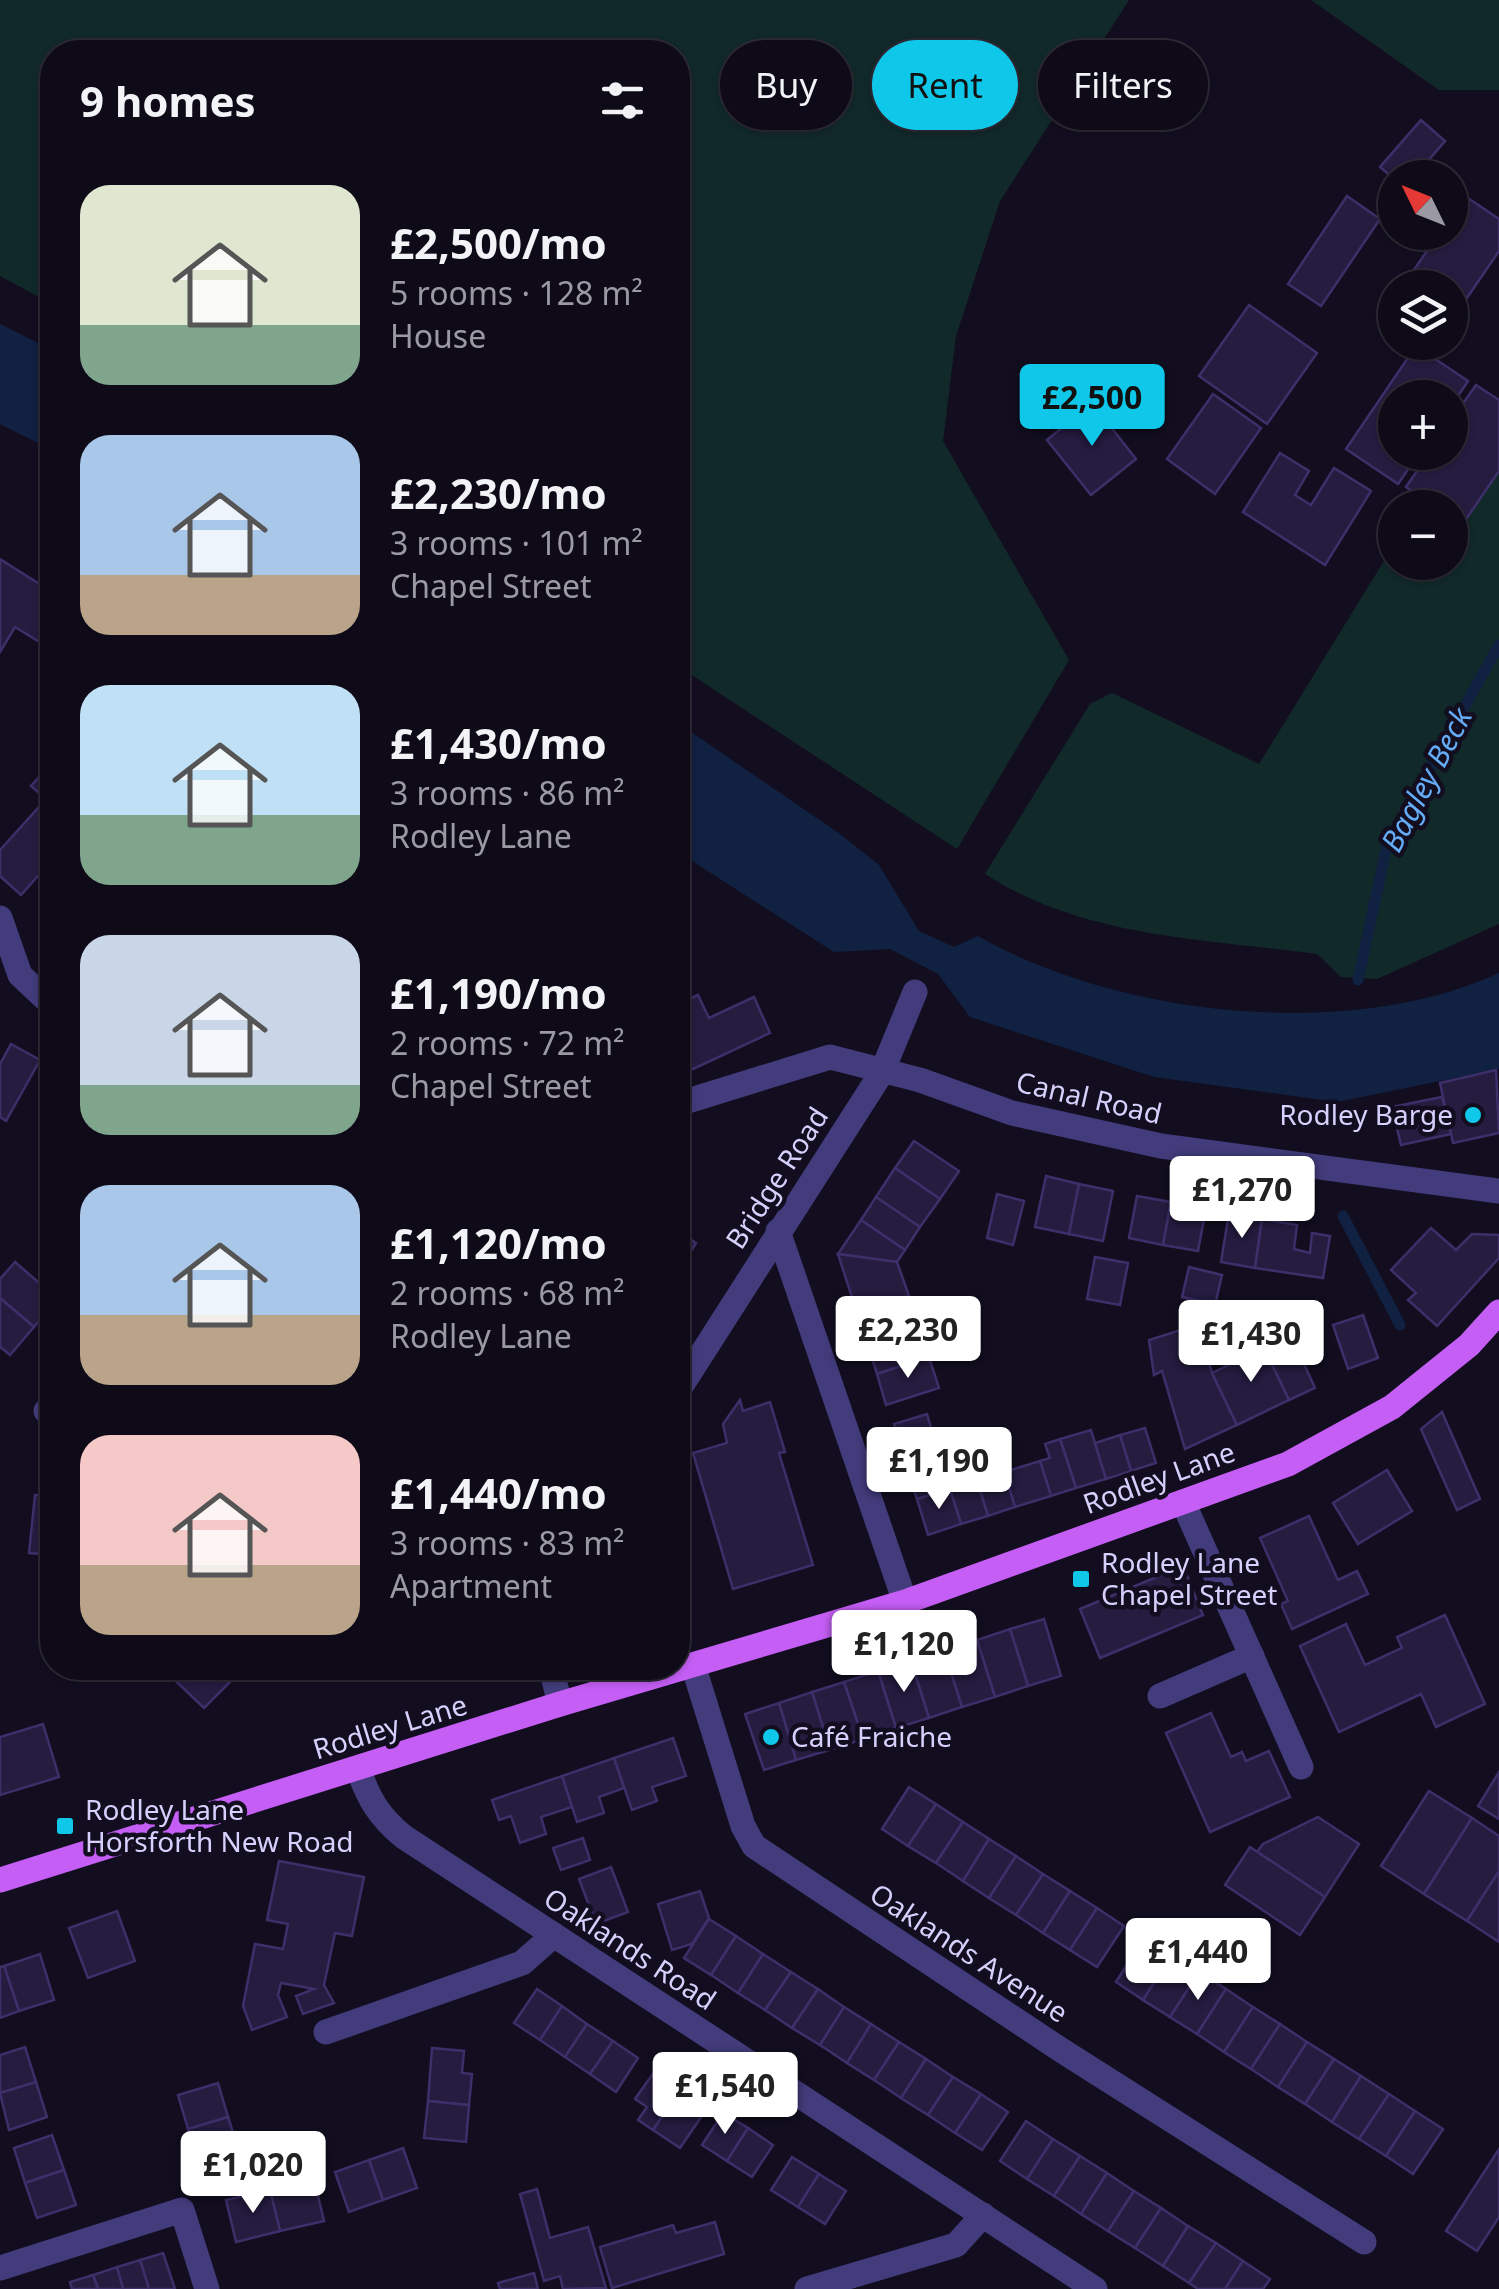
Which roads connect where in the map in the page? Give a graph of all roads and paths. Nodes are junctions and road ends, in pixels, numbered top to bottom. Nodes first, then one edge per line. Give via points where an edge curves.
1 (0, 921) edge
2 (915, 992) dead end
3 (40, 993) edge
4 (882, 1072) junction
5 (690, 1100) edge
6 (1499, 1191) edge
7 (778, 1230) junction
8 (1499, 1312) edge
9 (690, 1372) edge
10 (1183, 1502) junction
11 (905, 1602) junction
12 (1252, 1656) junction
13 (694, 1665) junction
14 (690, 1666) edge
15 (553, 1680) edge
16 (642, 1680) edge
17 (1160, 1696) dead end
18 (560, 1704) junction
19 (1301, 1767) dead end
20 (358, 1768) junction
21 (0, 1880) edge
22 (554, 1935) junction
23 (326, 2032) dead end
24 (983, 2214) junction
25 (1364, 2242) dead end
26 (0, 2268) edge
27 (207, 2289) edge
28 (807, 2289) edge
29 (1095, 2289) edge

1 - 3 street via 20,974
2 - 4 street, Bridge Road
4 - 5 street, Canal Road via 830,1057
4 - 6 street, Canal Road via 1012,1114 1161,1146
4 - 7 street, Bridge Road
7 - 9 street, Bridge Road
7 - 11 street
8 - 10 main road, Rodley Lane via 1470,1345 1392,1406 1288,1464
10 - 11 main road, Rodley Lane
10 - 12 street
11 - 13 main road, Rodley Lane
12 - 17 street
12 - 19 street
13 - 14 main road, Rodley Lane
13 - 25 street, Oaklands Avenue via 754,1846
15 - 18 street
16 - 18 main road, Rodley Lane
18 - 20 main road, Rodley Lane
20 - 21 main road, Rodley Lane
20 - 22 street, Oaklands Road via 384,1821
22 - 23 street via 522,1963
22 - 24 street, Oaklands Road
24 - 28 street via 956,2245
24 - 29 street, Oaklands Road
26 - 27 street via 182,2210

